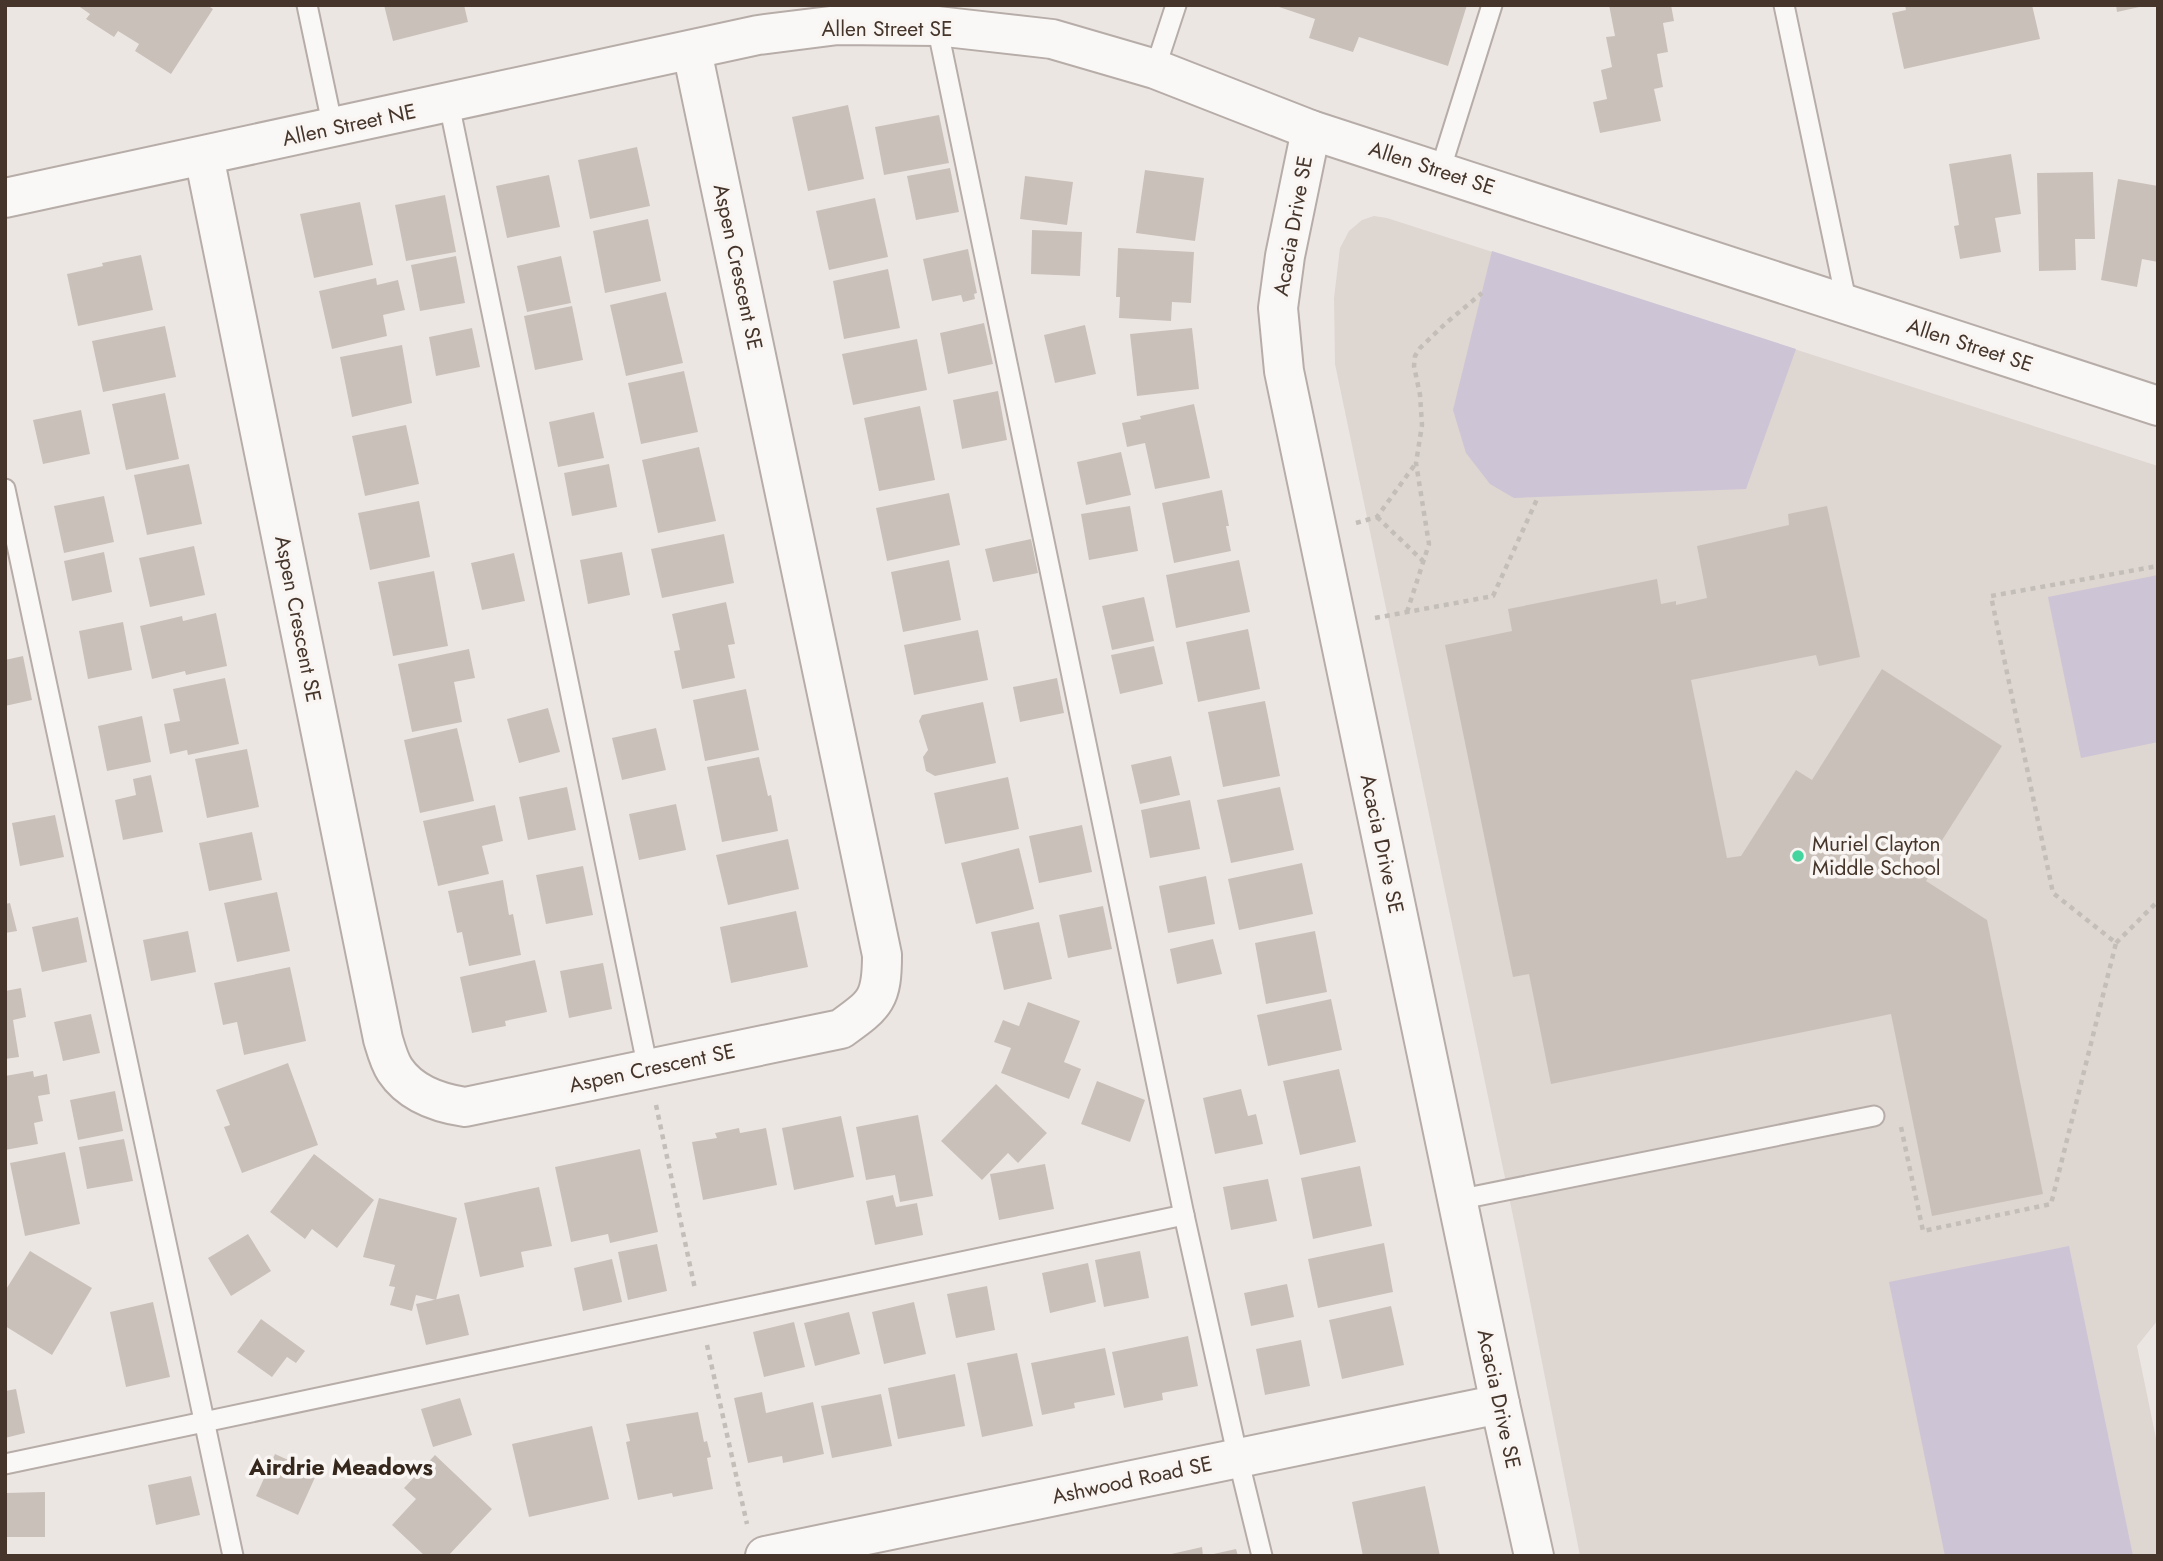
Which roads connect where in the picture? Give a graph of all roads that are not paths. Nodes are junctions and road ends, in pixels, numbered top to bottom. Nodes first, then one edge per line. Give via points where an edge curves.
1 (307, 5) edge
2 (1176, 5) edge
3 (1492, 5) edge
4 (1784, 5) edge
5 (836, 15) edge
6 (937, 26) junction
7 (692, 51) junction
8 (1155, 69) junction
9 (449, 104) junction
10 (333, 128) junction
11 (1311, 130) junction
12 (204, 156) junction
13 (1440, 171) junction
14 (5, 198) edge
15 (1847, 305) junction
16 (2158, 406) edge
17 (5, 489) edge
18 (648, 1069) junction
19 (1874, 1116) road end
20 (1457, 1200) junction
21 (1184, 1214) junction
22 (1500, 1404) junction
23 (205, 1423) junction
24 (1238, 1458) junction
25 (5, 1464) edge
26 (233, 1556) edge
27 (765, 1556) edge
28 (1262, 1556) edge
29 (1534, 1556) edge

1 - 10 lane
2 - 8 lane
3 - 13 lane
4 - 15 lane
5 - 6 street, Allen Street SE
5 - 7 street, Allen Street SE
6 - 8 street, Allen Street SE via 1052,39
6 - 21 lane
7 - 9 street, Allen Street NE
7 - 18 street, Aspen Crescent SE via 882,955 882,978 878,995 841,1029
8 - 11 street, Allen Street SE
9 - 10 street, Allen Street NE
9 - 18 lane
10 - 12 street, Allen Street NE
11 - 13 street, Allen Street SE
11 - 20 street, Acacia Drive SE via 1278,307 1284,371
12 - 14 street, Allen Street NE
12 - 18 street, Aspen Crescent SE via 383,1039 393,1069 410,1088 439,1103 466,1107
13 - 15 street, Allen Street SE
15 - 16 street, Allen Street SE
17 - 23 lane
19 - 20 lane
20 - 22 street, Acacia Drive SE
21 - 23 lane
21 - 24 lane
22 - 24 street, Ashwood Road SE
22 - 29 street, Acacia Drive SE
23 - 25 lane
23 - 26 lane
24 - 27 street, Ashwood Road SE
24 - 28 lane

